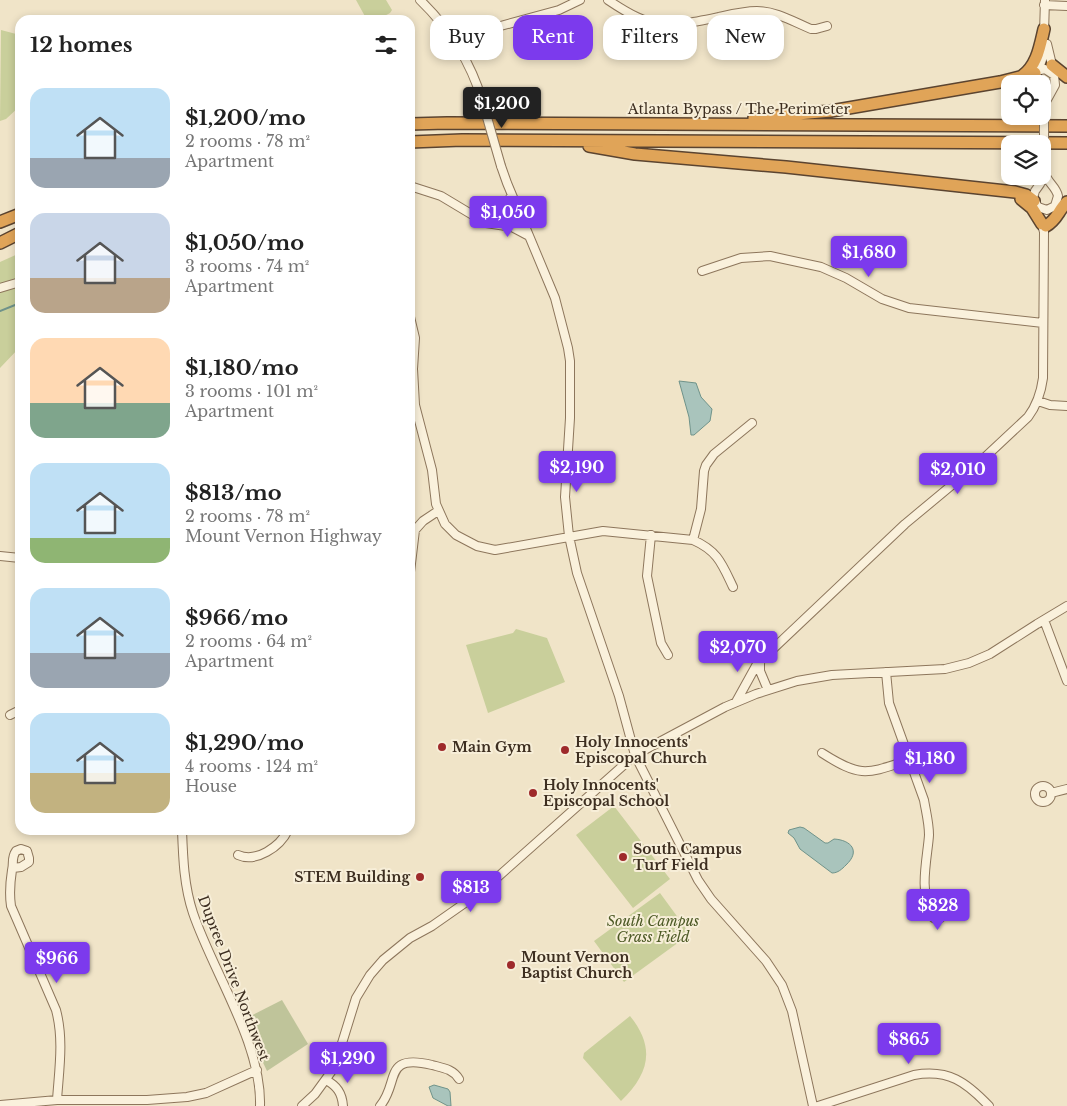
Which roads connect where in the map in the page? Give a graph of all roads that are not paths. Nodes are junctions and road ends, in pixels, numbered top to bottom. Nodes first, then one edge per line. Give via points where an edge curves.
1 (420, 0) edge
2 (580, 0) edge
3 (608, 0) edge
4 (1044, 3) edge
5 (1067, 6) edge
6 (434, 15) edge
7 (503, 25) edge
8 (827, 26) dead end
9 (1044, 30) junction
10 (466, 60) edge
11 (1054, 72) junction
12 (1023, 75) edge
13 (1035, 75) edge
14 (1036, 75) edge
15 (1067, 77) edge
16 (1001, 81) edge
17 (1067, 83) edge
18 (1051, 92) edge
19 (415, 124) edge
20 (702, 124) junction
21 (1067, 126) edge
22 (571, 141) junction
23 (415, 142) edge
24 (1067, 143) edge
25 (1039, 185) edge
26 (1050, 185) edge
27 (508, 186) junction
28 (415, 187) edge
29 (1004, 191) junction
30 (1036, 204) junction
31 (1060, 204) edge
32 (15, 216) edge
33 (521, 217) junction
34 (0, 222) edge
35 (504, 222) junction
36 (493, 224) junction
37 (1044, 227) junction
38 (15, 236) edge
39 (529, 237) junction
40 (0, 242) edge
41 (702, 271) dead end
42 (15, 284) edge
43 (0, 288) edge
44 (1043, 323) junction
45 (1038, 401) junction
46 (415, 405) edge
47 (1067, 406) edge
48 (752, 424) dead end
49 (438, 511) junction
50 (651, 535) junction
51 (569, 536) junction
52 (415, 537) edge
53 (693, 540) junction
54 (0, 556) edge
55 (15, 558) edge
56 (733, 587) dead end
57 (1067, 606) edge
58 (1044, 620) junction
59 (668, 656) dead end
60 (760, 661) junction
61 (886, 672) junction
62 (1067, 681) edge
63 (768, 690) junction
64 (736, 702) junction
65 (15, 712) edge
66 (10, 715) dead end
67 (822, 753) dead end
68 (635, 755) junction
69 (909, 760) junction
70 (1067, 789) edge
71 (1051, 793) dead end
72 (182, 835) edge
73 (285, 835) edge
74 (238, 855) dead end
75 (13, 868) dead end
76 (932, 909) dead end
77 (257, 1070) junction
78 (459, 1079) dead end
79 (326, 1080) junction
80 (58, 1100) junction
81 (261, 1104) edge
82 (0, 1105) edge
83 (302, 1106) edge
84 (343, 1106) edge
85 (380, 1106) edge
86 (813, 1106) edge
87 (818, 1106) edge
88 (989, 1106) edge

1 - 6 street
2 - 7 street via 559,10
3 - 8 street via 630,15 656,24 682,25 758,11 776,14 811,29
4 - 5 street
4 - 9 street
9 - 11 street
9 - 12 highway via 1036,58
9 - 13 street via 1044,54
10 - 27 street, bridge via 476,80
11 - 14 street via 1045,69
11 - 15 highway
11 - 17 highway
11 - 18 street via 1055,86
16 - 20 highway via 831,111
19 - 20 highway, Atlanta Bypass / The Perimeter
20 - 21 highway, Atlanta Bypass / The Perimeter
22 - 23 highway
22 - 24 highway
22 - 29 highway via 635,154
25 - 30 street via 1034,194
26 - 31 street via 1058,192
27 - 33 street
27 - 35 street via 511,209
28 - 36 street via 442,196 479,220
29 - 30 highway via 1021,193
29 - 37 highway via 1032,208
30 - 31 street via 1044,210
30 - 37 street
31 - 37 street
31 - 37 highway via 1054,222
32 - 34 highway
33 - 35 street
33 - 39 street
35 - 36 street
36 - 39 street via 516,228
37 - 44 street
38 - 40 highway
39 - 51 street via 555,298 570,361 566,497
41 - 44 street via 741,258 770,256 821,267 882,299 909,308
42 - 43 street
44 - 45 street via 1044,378
45 - 47 street via 1050,406
45 - 60 street via 1028,417 1012,432 906,524
46 - 49 street via 432,470
48 - 53 street via 714,454 706,465 701,509
49 - 51 street via 456,535 484,548 506,549
49 - 52 street via 423,520
50 - 51 street via 602,531
50 - 53 street
50 - 59 street via 648,576 661,643
51 - 68 street via 582,590 619,696
53 - 56 street via 716,554
54 - 55 street
57 - 58 street
58 - 61 street via 990,654 969,663 945,669
58 - 62 street
60 - 63 street via 760,671
60 - 64 street
61 - 63 street via 818,676
61 - 69 street via 890,703
63 - 64 street
64 - 68 street
65 - 66 street
67 - 69 street via 847,768 864,771
68 - 79 street via 482,891 410,938 383,960 356,998 338,1056
68 - 86 street via 698,880 766,961 782,986 792,1011
69 - 76 street via 928,816 925,883
70 - 71 street
72 - 77 street, Dupree Drive Northwest via 183,864 198,926
73 - 74 street via 274,847 250,858
75 - 80 street via 11,906 60,1024
77 - 80 street via 206,1093 187,1097
77 - 81 street, Dupree Drive Northwest
78 - 85 street via 450,1070 418,1062 406,1063 392,1074
79 - 83 street
79 - 84 street via 339,1090
80 - 82 street
87 - 88 street via 914,1075 930,1074 946,1075 970,1086

